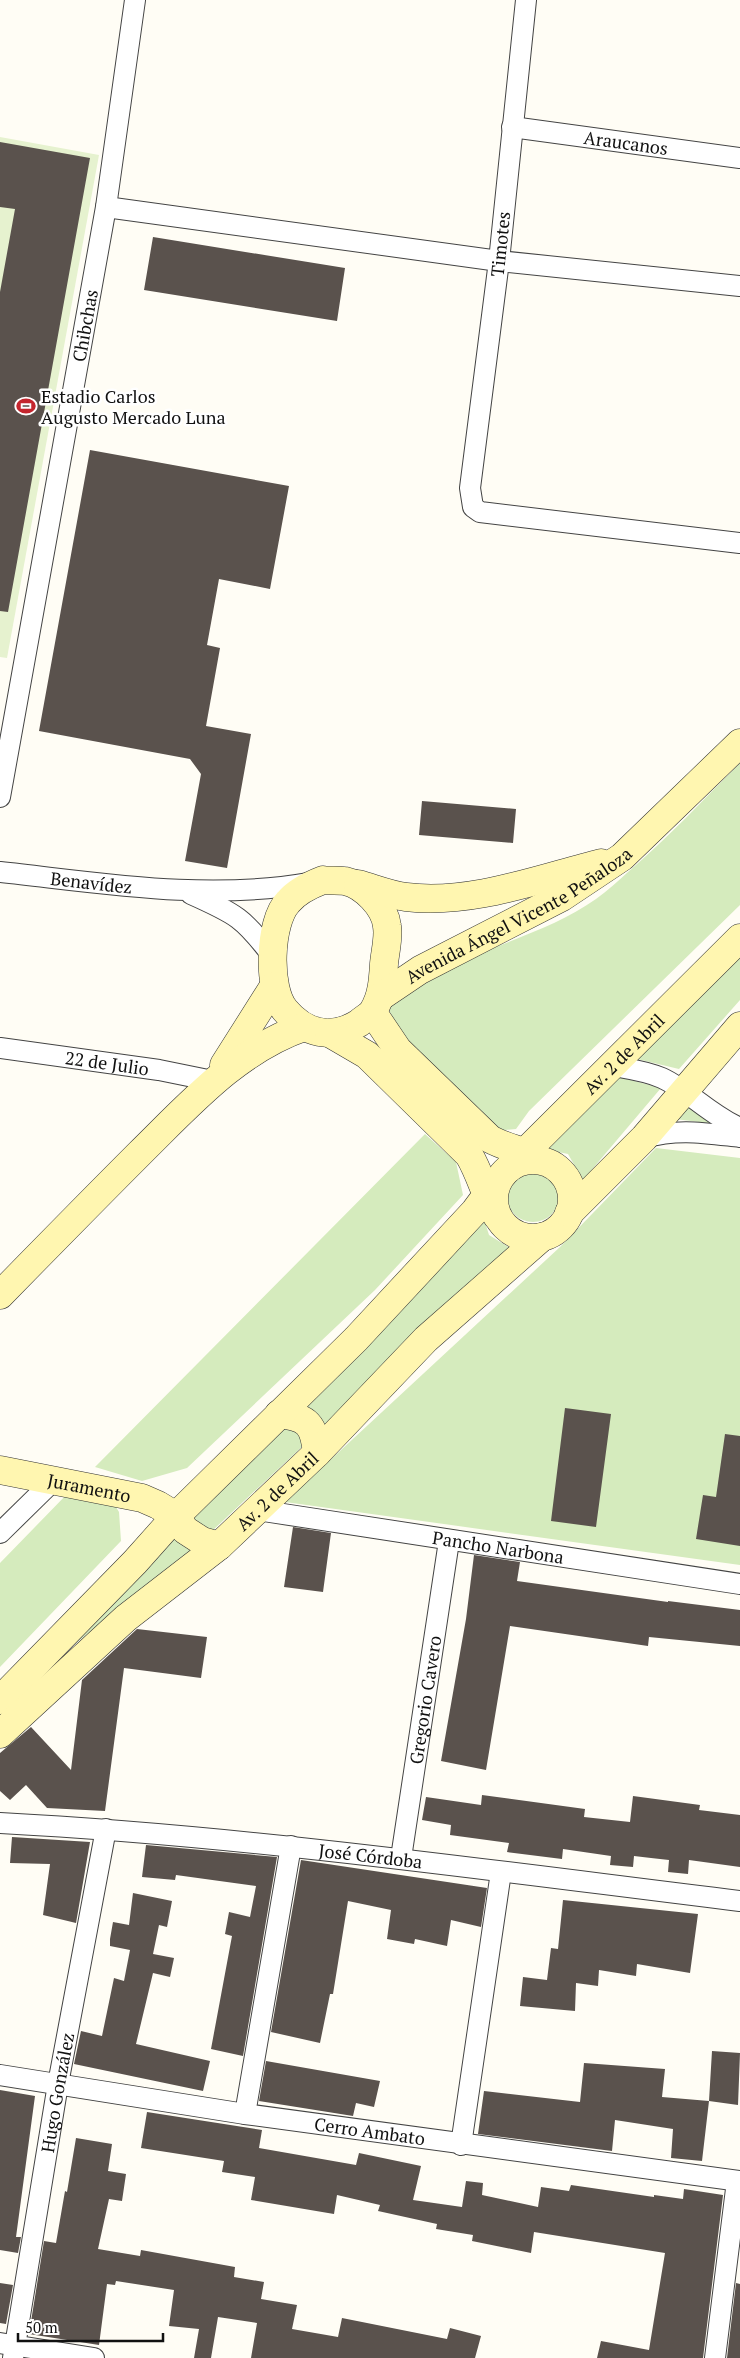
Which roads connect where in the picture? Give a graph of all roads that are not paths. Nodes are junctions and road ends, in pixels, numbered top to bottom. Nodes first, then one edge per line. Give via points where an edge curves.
1 (136, 0) edge
2 (526, 0) edge
3 (512, 127) junction
4 (740, 158) edge
5 (106, 207) junction
6 (499, 261) junction
7 (740, 286) edge
8 (740, 542) edge
9 (8, 698) edge
10 (740, 743) edge
11 (0, 797) edge
12 (622, 857) junction
13 (0, 872) edge
14 (335, 881) junction
15 (185, 892) junction
16 (740, 938) edge
17 (273, 957) junction
18 (274, 986) junction
19 (376, 1005) junction
20 (740, 1026) edge
21 (304, 1027) junction
22 (331, 1034) junction
23 (0, 1048) edge
24 (613, 1066) junction
25 (213, 1081) junction
26 (683, 1092) junction
27 (740, 1128) edge
28 (740, 1137) edge
29 (644, 1138) junction
30 (509, 1179) junction
31 (569, 1213) junction
32 (542, 1236) junction
33 (0, 1295) edge
34 (279, 1414) junction
35 (317, 1453) junction
36 (0, 1470) edge
37 (54, 1480) junction
38 (257, 1510) junction
39 (176, 1516) junction
40 (0, 1533) edge
41 (450, 1541) junction
42 (219, 1546) junction
43 (740, 1584) edge
44 (0, 1700) edge
45 (0, 1734) edge
46 (0, 1824) edge
47 (106, 1829) junction
48 (291, 1846) junction
49 (400, 1858) junction
50 (501, 1872) junction
51 (740, 1901) edge
52 (0, 2075) edge
53 (58, 2084) junction
54 (245, 2114) junction
55 (461, 2144) junction
56 (739, 2181) edge
57 (10, 2349) edge
58 (94, 2358) edge
59 (715, 2358) edge

1 - 5 street, Chibchas
2 - 3 street, Timotes
3 - 4 street, Araucanos
3 - 6 street, Timotes
5 - 6 street
5 - 9 street, Chibchas
6 - 7 street
6 - 8 street, Timotes via 470,488 472,507 480,512
9 - 11 street, Chibchas
10 - 12 main road
12 - 14 main road, Avenida Ángel Vicente Peñaloza via 477,895 443,899 404,897
12 - 19 main road, Avenida Ángel Vicente Peñaloza via 562,897 420,970
13 - 15 street, Benavídez
14 - 15 street, Benavídez via 274,889
14 - 17 main road via 308,885 287,903 277,924
14 - 19 main road, Avenida Ángel Vicente Peñaloza via 374,899 382,910 387,926
15 - 17 street, Benavídez via 233,912 252,928
16 - 24 main road, Av. 2 de Abril
17 - 18 main road
18 - 21 main road via 282,1006
18 - 25 main road
19 - 22 main road, Avenida Ángel Vicente Peñaloza via 354,1025
19 - 30 main road via 398,1050 490,1138 504,1147
20 - 26 main road
21 - 22 main road
21 - 25 main road via 265,1044
22 - 30 main road via 367,1055 469,1155 479,1173
23 - 25 street, 22 de Julio
24 - 26 street via 663,1079
24 - 30 main road, Av. 2 de Abril
25 - 33 main road
26 - 27 street via 722,1120
26 - 29 main road
28 - 29 street via 686,1131
29 - 31 main road
30 - 31 main road via 561,1172 568,1181
30 - 32 main road via 505,1227 529,1238
30 - 34 main road, Av. 2 de Abril
31 - 32 main road via 558,1228
32 - 35 main road, Av. 2 de Abril via 426,1339
34 - 35 main road via 295,1416 308,1423 315,1436
34 - 39 main road, Av. 2 de Abril
35 - 38 main road, Av. 2 de Abril
36 - 37 main road, Juramento
37 - 39 main road, Juramento via 142,1498
37 - 40 street
38 - 41 street, Pancho Narbona
38 - 42 main road, Av. 2 de Abril
39 - 42 main road, Juramento via 186,1530 202,1541
39 - 44 main road, Av. 2 de Abril
41 - 43 street, Pancho Narbona
41 - 49 street, Gregorio Cavero
42 - 45 main road, Av. 2 de Abril via 126,1618
46 - 47 street, José Córdoba
47 - 48 street, José Córdoba
47 - 53 street, Hugo González
48 - 49 street, José Córdoba
48 - 54 street
49 - 50 street, José Córdoba
50 - 51 street, José Córdoba
50 - 55 street
52 - 53 street, Cerro Ambato
53 - 54 street, Cerro Ambato
53 - 57 street, Hugo González
54 - 55 street, Cerro Ambato
55 - 56 street, Cerro Ambato
56 - 59 street
57 - 58 street

